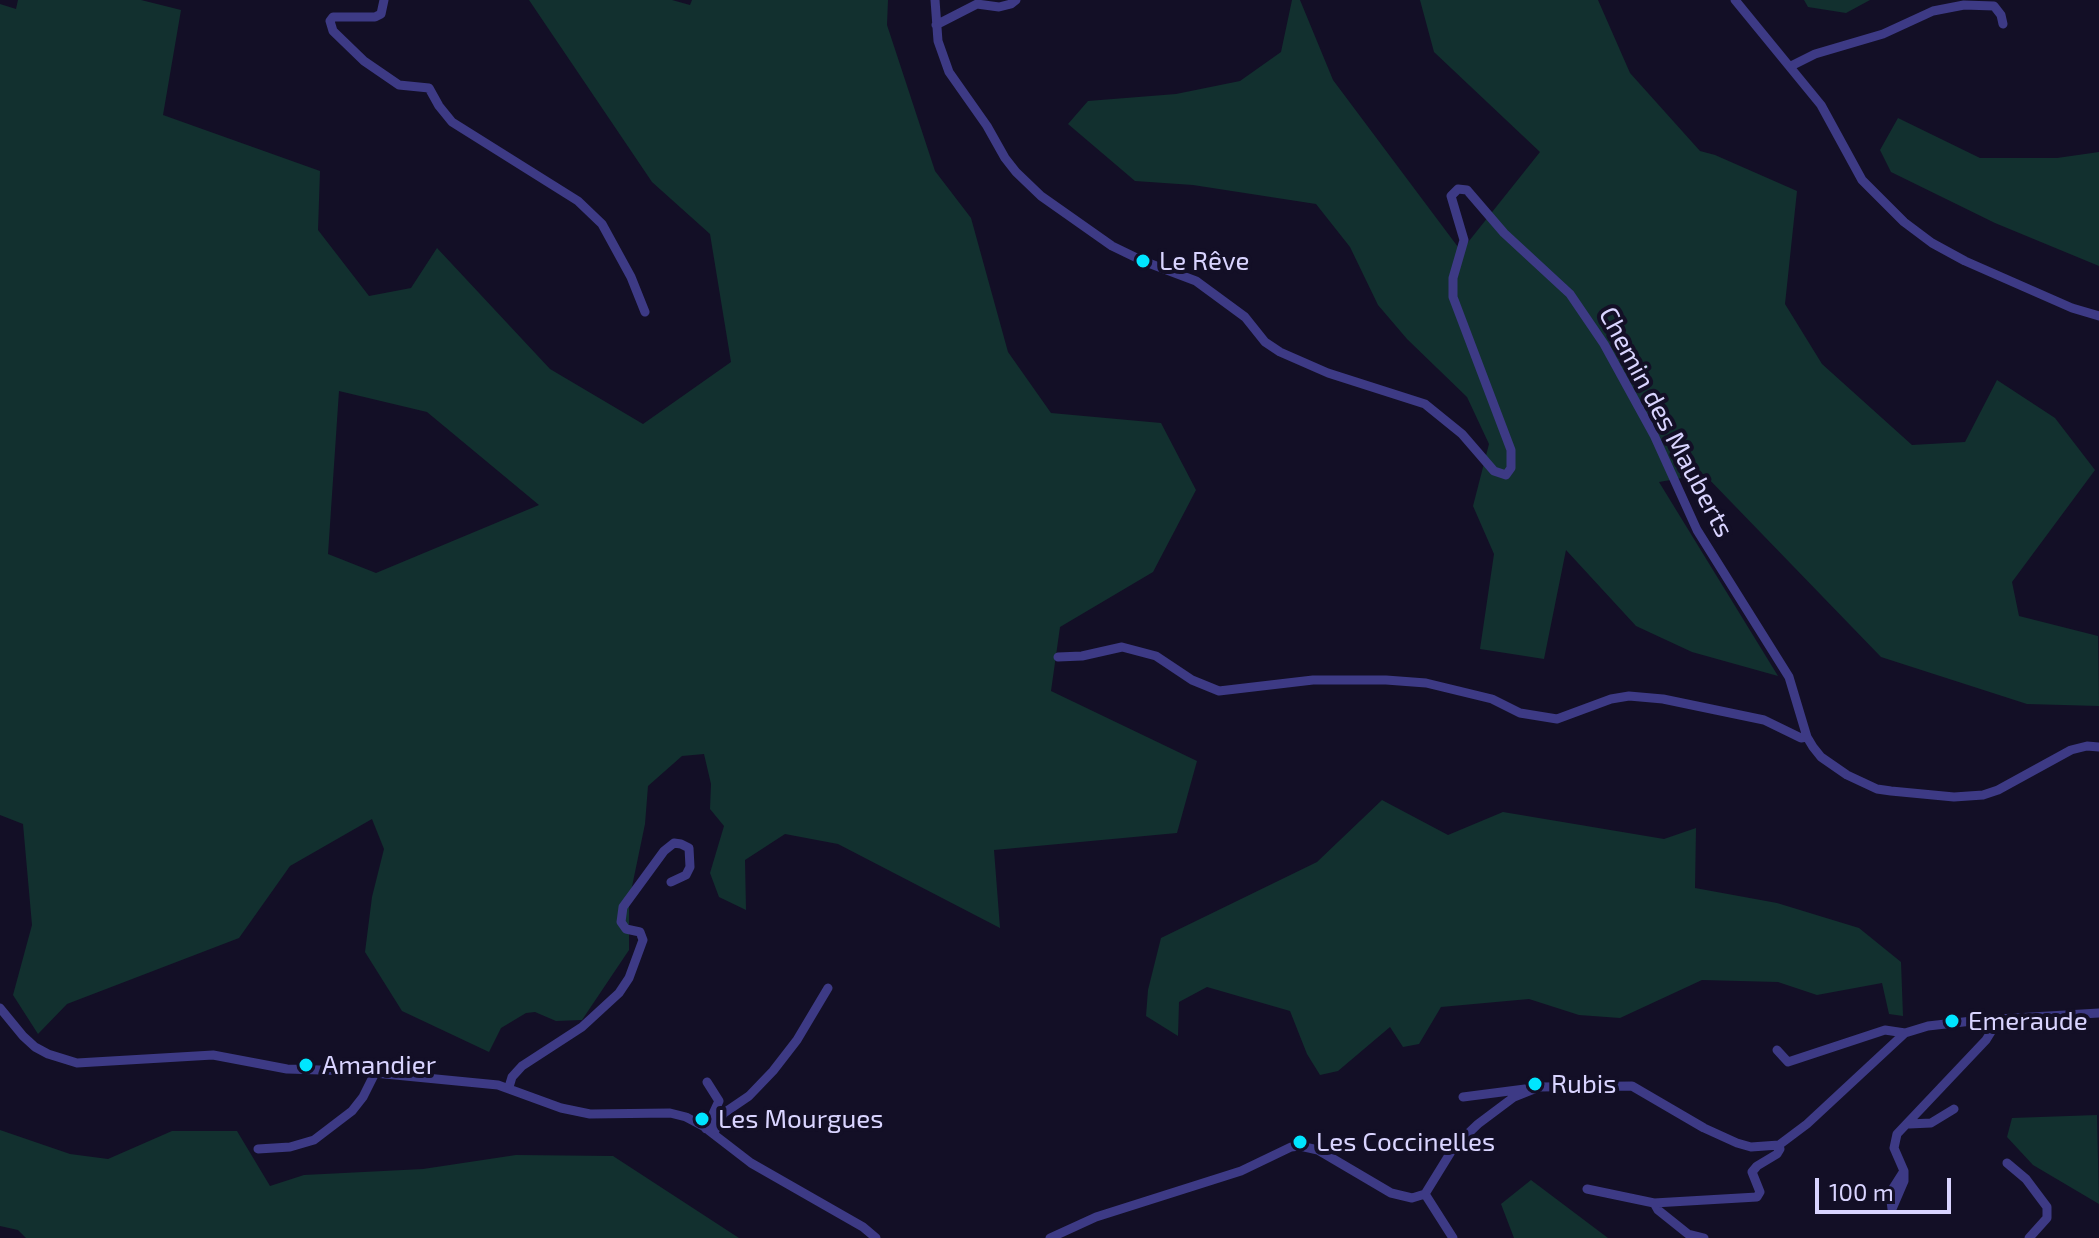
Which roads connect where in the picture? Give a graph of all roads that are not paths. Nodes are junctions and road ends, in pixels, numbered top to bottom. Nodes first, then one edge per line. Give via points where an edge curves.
1 (384, 0) edge
2 (935, 0) edge
3 (1016, 0) edge
4 (1735, 0) edge
5 (2003, 24) dead end
6 (936, 25) junction
7 (1791, 66) junction
8 (645, 312) dead end
9 (2099, 316) edge
10 (1058, 657) dead end
11 (1807, 737) junction
12 (2099, 747) edge
13 (671, 882) dead end
14 (828, 988) dead end
15 (0, 1008) edge
16 (2099, 1013) edge
17 (1999, 1019) junction
18 (1905, 1033) junction
19 (1777, 1050) dead end
20 (375, 1073) junction
21 (707, 1082) dead end
22 (509, 1087) junction
23 (1528, 1090) junction
24 (1463, 1097) dead end
25 (1954, 1109) dead end
26 (1909, 1124) junction
27 (710, 1131) junction
28 (1779, 1145) junction
29 (258, 1149) dead end
30 (2007, 1163) dead end
31 (1904, 1171) dead end
32 (1587, 1189) dead end
33 (1425, 1194) junction
34 (1654, 1203) junction
35 (876, 1238) edge
36 (1050, 1238) edge
37 (1453, 1238) edge
38 (1704, 1238) edge
39 (2029, 1238) edge

1 - 8 street via 375,17 333,17 333,31 399,85 429,88 452,122 578,201 602,224
2 - 6 street, Chemin des Mauberts
3 - 6 street via 999,7 977,4
4 - 7 street
5 - 7 street via 1994,6 1933,11
6 - 11 street, Chemin des Mauberts via 958,88 1010,165 1041,196 1112,246 1196,281 1245,317 1280,352 1425,404 1462,434 1494,471 1506,475 1511,450 1453,297 1464,240 1451,196 1458,189 1467,190 1570,294 1604,344 1654,435 1697,530 1789,677
7 - 9 street via 1821,105 1862,180 1904,222 1965,261
10 - 11 street via 1122,647 1156,656 1219,691 1313,680 1426,683 1492,699 1520,713 1557,719 1611,699 1663,699 1764,720
11 - 12 street via 1821,757 1862,783 1954,797 1998,790 2071,750
13 - 22 street via 690,867 689,848 681,844 664,851 623,907 621,922 640,932 643,940 619,993 582,1027 522,1066
14 - 27 street via 773,1071
15 - 20 street via 35,1047 77,1063 213,1055 287,1069
16 - 17 street
17 - 18 street
17 - 26 street
18 - 19 street via 1885,1030 1788,1062
18 - 28 street
20 - 22 street
20 - 29 street via 352,1111 314,1140
21 - 27 street via 719,1101
22 - 27 street via 575,1112 670,1113
23 - 24 street
23 - 28 street via 1632,1086 1737,1143
23 - 33 street via 1454,1147
25 - 26 street via 1931,1123
26 - 31 street via 1895,1141
27 - 35 street via 751,1163
28 - 34 street via 1777,1154 1752,1172 1757,1197
30 - 39 street via 2047,1207 2047,1218
32 - 34 street
33 - 36 street via 1412,1198 1391,1193 1318,1150 1291,1147 1241,1171 1096,1217
33 - 37 street
34 - 38 street via 1688,1234

